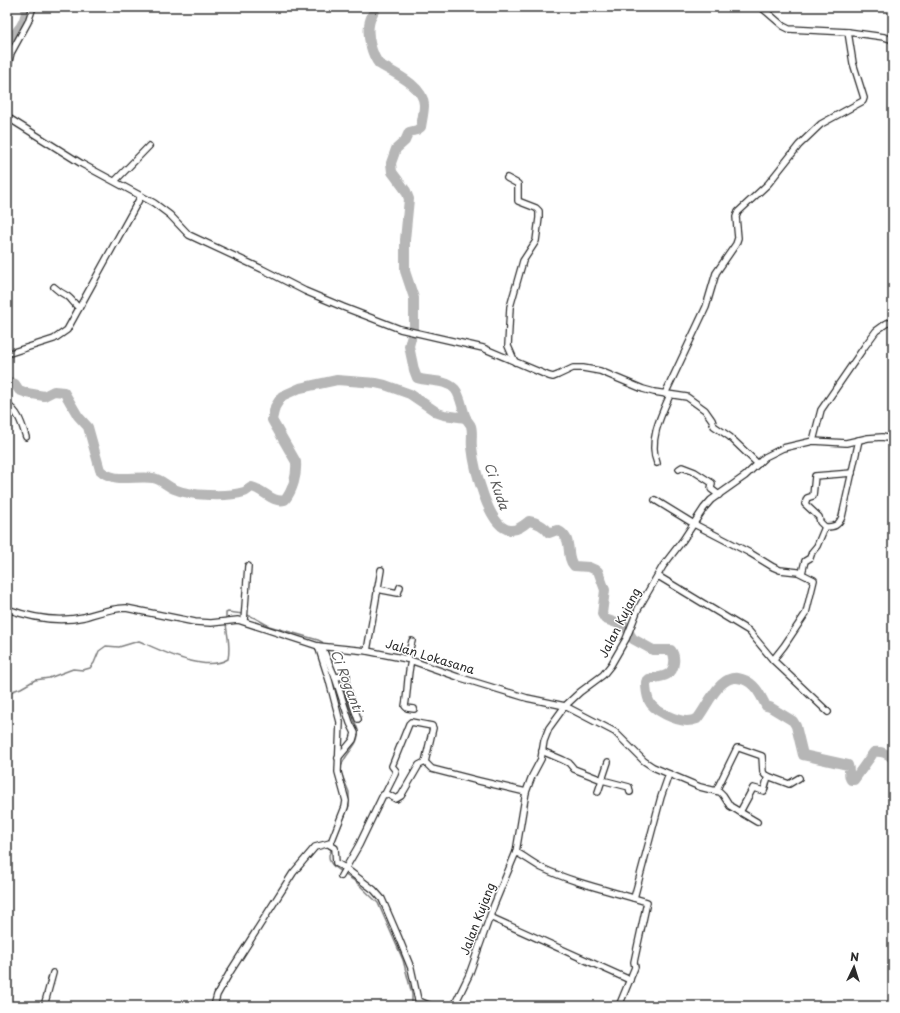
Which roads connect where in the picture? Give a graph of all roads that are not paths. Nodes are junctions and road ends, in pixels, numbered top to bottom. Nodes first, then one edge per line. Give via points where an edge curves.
1 (32, 7) edge
2 (761, 7) edge
3 (848, 32) junction
4 (893, 40) edge
5 (7, 70) edge
6 (7, 117) edge
7 (148, 146) dead end
8 (507, 178) dead end
9 (115, 181) junction
10 (140, 196) junction
11 (54, 287) dead end
12 (79, 308) junction
13 (893, 323) edge
14 (7, 354) edge
15 (515, 362) junction
16 (667, 395) junction
17 (7, 405) edge
18 (26, 437) dead end
19 (893, 439) edge
20 (859, 440) junction
21 (813, 441) junction
22 (657, 463) dead end
23 (758, 464) junction
24 (679, 469) dead end
25 (852, 473) junction
26 (719, 495) junction
27 (655, 500) dead end
28 (694, 524) junction
29 (825, 527) junction
30 (248, 566) dead end
31 (381, 570) dead end
32 (802, 573) junction
33 (658, 576) junction
34 (400, 587) dead end
35 (377, 589) junction
36 (7, 609) edge
37 (245, 616) junction
38 (412, 641) dead end
39 (323, 647) junction
40 (367, 651) junction
41 (409, 660) junction
42 (773, 660) junction
43 (338, 677) junction
44 (565, 706) junction
45 (414, 709) dead end
46 (828, 712) dead end
47 (353, 718) junction
48 (542, 751) junction
49 (338, 758) junction
50 (425, 762) junction
51 (608, 762) dead end
52 (669, 774) junction
53 (768, 776) junction
54 (799, 778) dead end
55 (602, 780) junction
56 (716, 791) junction
57 (526, 792) junction
58 (598, 792) dead end
59 (630, 792) dead end
60 (385, 794) junction
61 (740, 812) junction
62 (757, 822) dead end
63 (332, 845) junction
64 (516, 852) junction
65 (343, 872) junction
66 (634, 898) junction
67 (490, 918) junction
68 (53, 973) dead end
69 (630, 980) junction
70 (44, 1006) edge
71 (214, 1006) edge
72 (431, 1006) edge
73 (454, 1006) edge
74 (619, 1006) edge

1 - 5 street via 28,22 11,53
2 - 3 street via 789,29
3 - 4 street
3 - 16 street via 863,101 821,124 799,145 768,184 738,212 736,244 716,273 706,307
6 - 9 street
7 - 9 street
8 - 15 street via 518,184 518,201 536,208 540,218 536,241 523,261 510,307 508,346
9 - 10 street
10 - 12 street
10 - 15 street via 154,203 189,234 201,241 305,291 408,331 473,345
11 - 12 street
12 - 14 street via 61,335
13 - 21 street via 887,323 876,331 838,384 821,410
15 - 16 street via 553,377 573,368 600,371 643,389
16 - 22 street via 655,436
16 - 23 street via 688,398 698,404 705,410 714,426 730,437
17 - 18 street via 16,412
19 - 20 street, Jalan Kujang via 882,436
20 - 21 street, Jalan Kujang via 846,443
20 - 25 street
21 - 23 street, Jalan Kujang via 783,448
23 - 26 street, Jalan Kujang
24 - 26 street via 682,467 703,477 712,483 711,489
25 - 29 street via 839,524
25 - 29 street via 815,476 813,496 807,498 805,504 819,517
26 - 28 street, Jalan Kujang via 704,508
27 - 28 street
28 - 32 street via 773,567
28 - 33 street, Jalan Kujang
29 - 32 street via 818,546 810,558 805,560
30 - 37 street
31 - 35 street
32 - 42 street via 814,580 806,613
33 - 42 street via 749,631
33 - 44 street, Jalan Kujang via 611,665 603,675
34 - 35 street via 398,593
35 - 40 street
36 - 37 street, Jalan Lokasana via 40,619 53,620 67,620 118,608 195,622 238,620
37 - 39 street, Jalan Lokasana
38 - 41 street
39 - 40 street, Jalan Lokasana
39 - 43 street
39 - 49 street via 340,722
40 - 41 street, Jalan Lokasana
41 - 44 street, Jalan Lokasana via 522,697
41 - 45 street via 405,706
42 - 46 street
43 - 47 street
43 - 47 street via 347,676 346,685
44 - 48 street, Jalan Kujang via 549,728
44 - 52 street, Jalan Lokasana via 615,732 649,764
47 - 49 street via 355,737
48 - 55 street via 569,763 574,769
48 - 57 street, Jalan Kujang via 539,765
49 - 63 street via 338,774 346,804
50 - 57 street via 432,769
50 - 60 street via 419,765 401,796 396,799
50 - 60 street via 433,728 411,722 392,766 396,771
51 - 55 street
52 - 56 street, Jalan Lokasana
52 - 66 street
53 - 54 street via 789,784
53 - 56 street via 763,772 762,756 739,748
53 - 61 street via 764,791 752,788
55 - 58 street
55 - 59 street via 627,786
56 - 61 street via 722,794 730,806
57 - 64 street, Jalan Kujang
60 - 65 street
61 - 62 street
63 - 65 street via 336,863
63 - 71 street via 315,847 296,869 230,972
64 - 66 street via 551,872 604,891
64 - 67 street, Jalan Kujang
65 - 72 street via 374,890 382,899 410,968 418,1000
66 - 69 street via 648,904 634,962 635,968
67 - 69 street
67 - 73 street, Jalan Kujang
68 - 70 street
69 - 74 street

